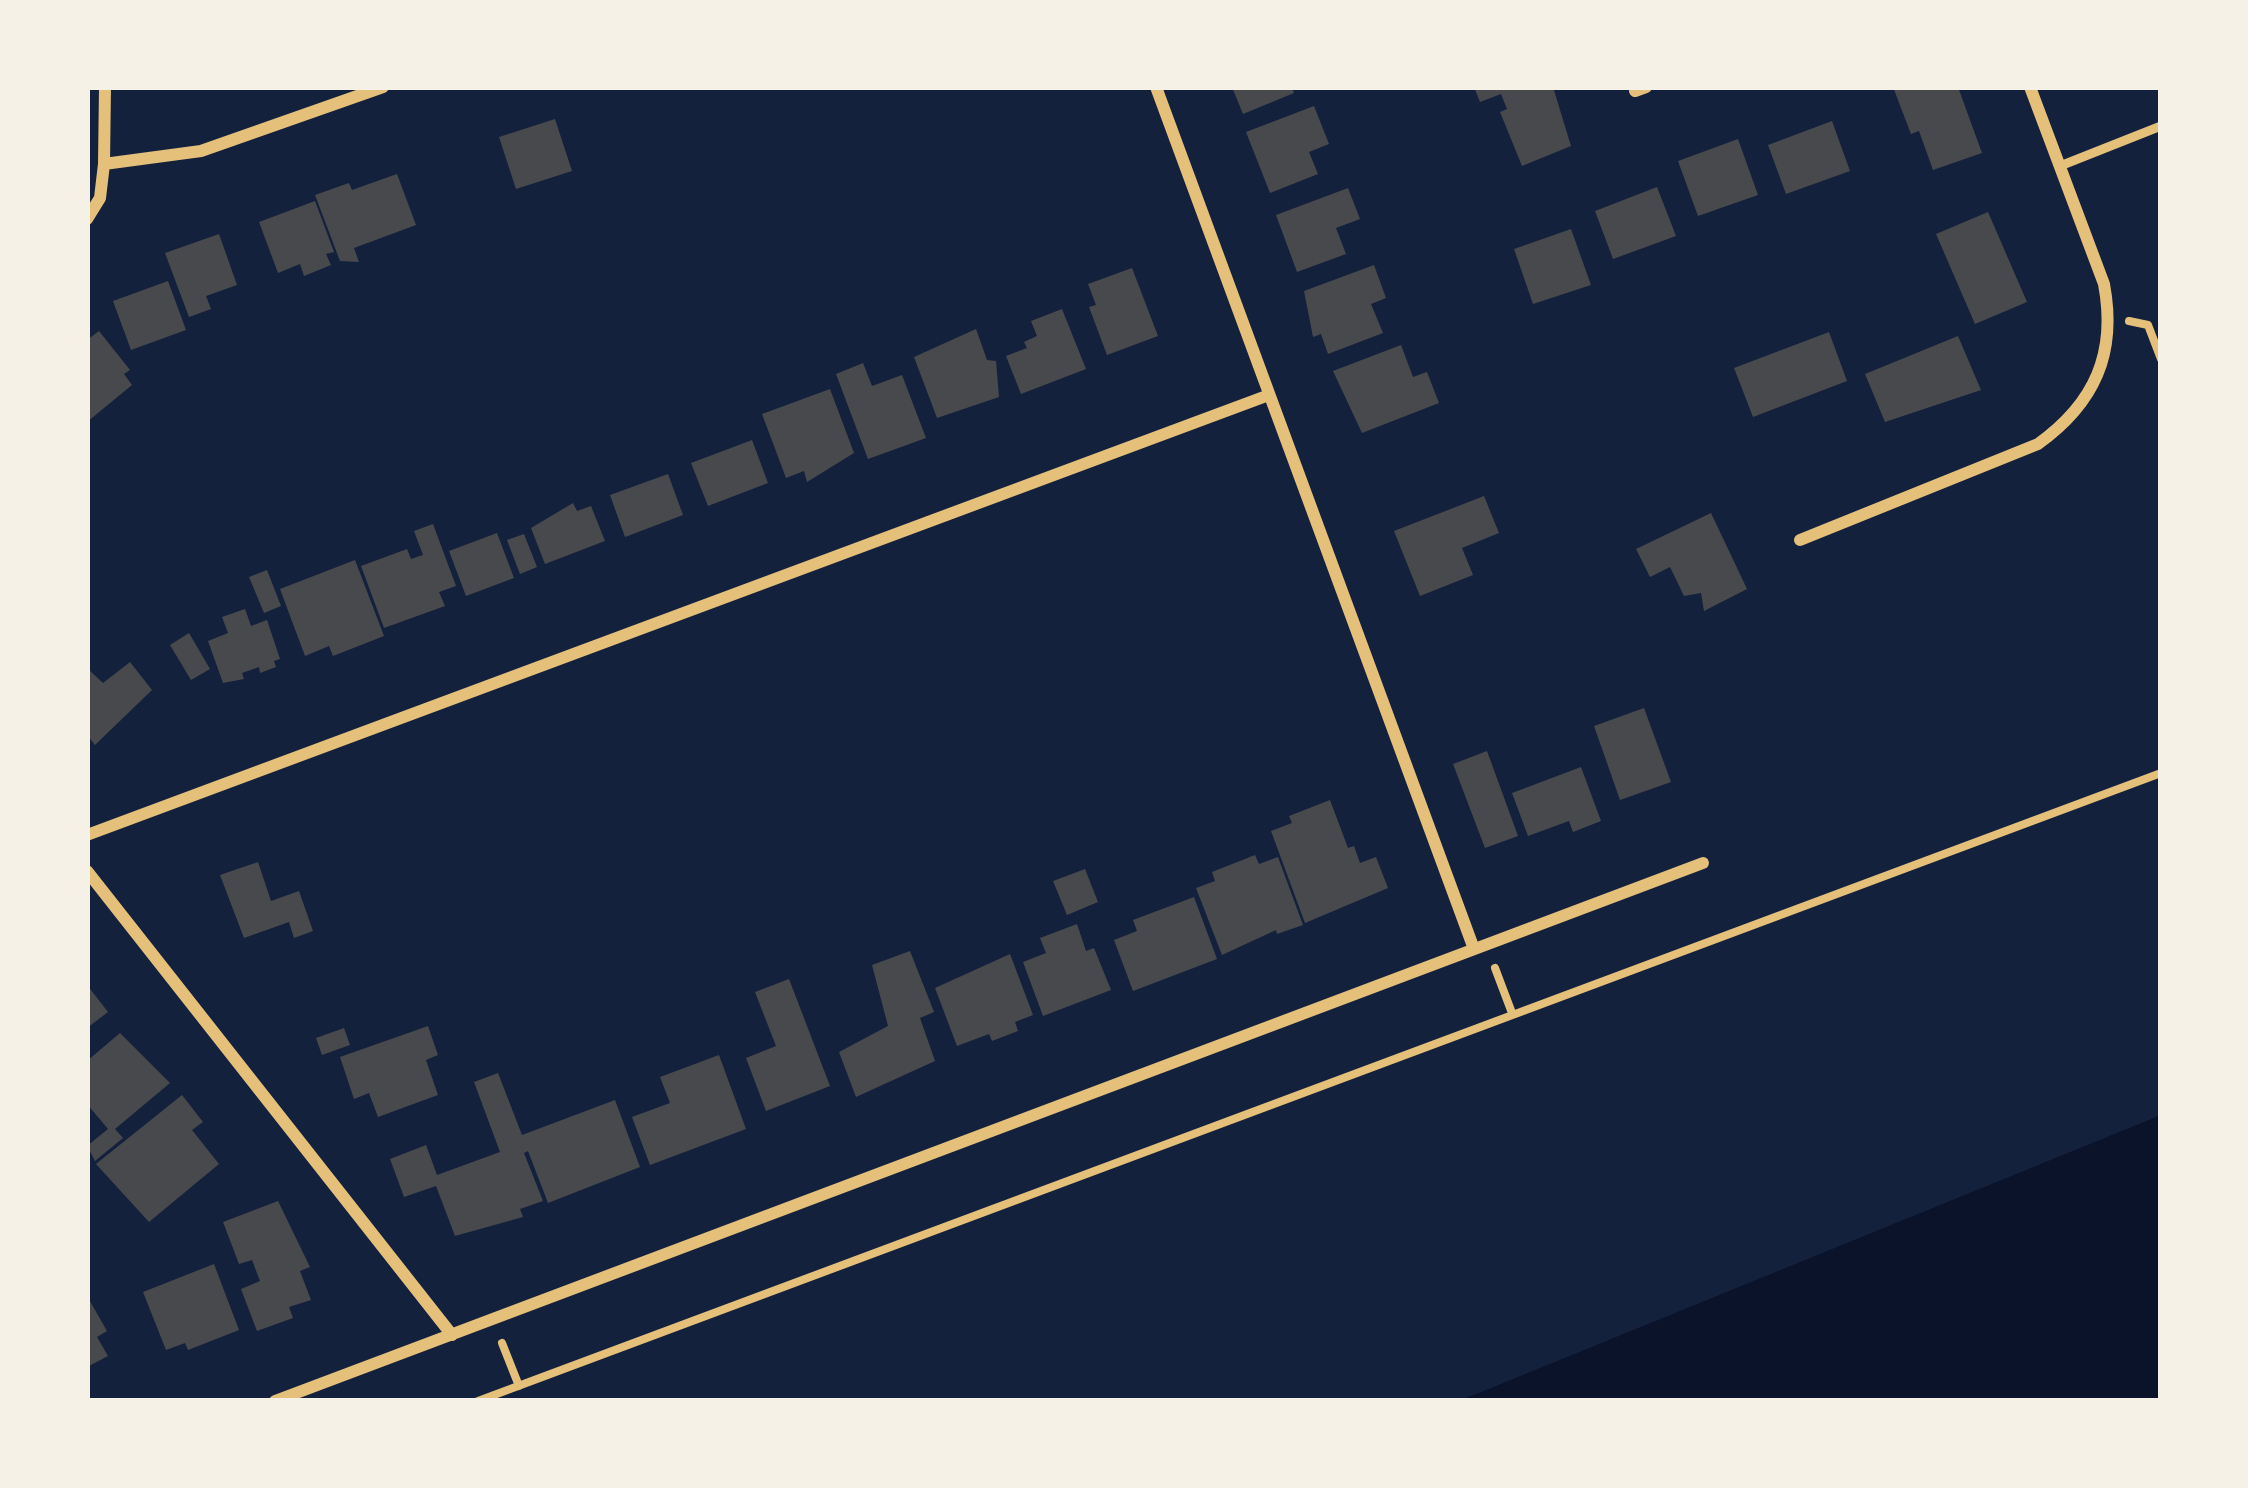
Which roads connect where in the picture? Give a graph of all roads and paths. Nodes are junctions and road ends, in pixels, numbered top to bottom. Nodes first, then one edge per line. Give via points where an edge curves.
1 (105, 87) edge
2 (383, 87) edge
3 (1156, 87) edge
4 (2030, 87) edge
5 (2161, 126) edge
6 (104, 164) junction
7 (2060, 166) junction
8 (87, 219) edge
9 (2110, 316) junction
10 (2161, 359) edge
11 (1269, 395) junction
12 (1801, 539) dead end
13 (2161, 772) edge
14 (87, 835) edge
15 (1703, 862) dead end
16 (87, 872) edge
17 (1480, 946) junction
18 (1513, 1013) junction
19 (493, 1319) junction
20 (452, 1335) junction
21 (519, 1386) junction
22 (275, 1401) edge
23 (478, 1401) edge

1 - 6 street
2 - 6 street via 201,151
3 - 11 street
4 - 7 street
5 - 7 lane
6 - 8 street via 100,198
7 - 9 street
9 - 10 path via 2148,325
9 - 12 street via 2098,380 2050,436
11 - 14 street
11 - 17 street
13 - 18 path
15 - 17 street
16 - 20 street
17 - 18 path
17 - 19 street
18 - 21 path
19 - 20 street
19 - 21 path
20 - 22 street
21 - 23 path

